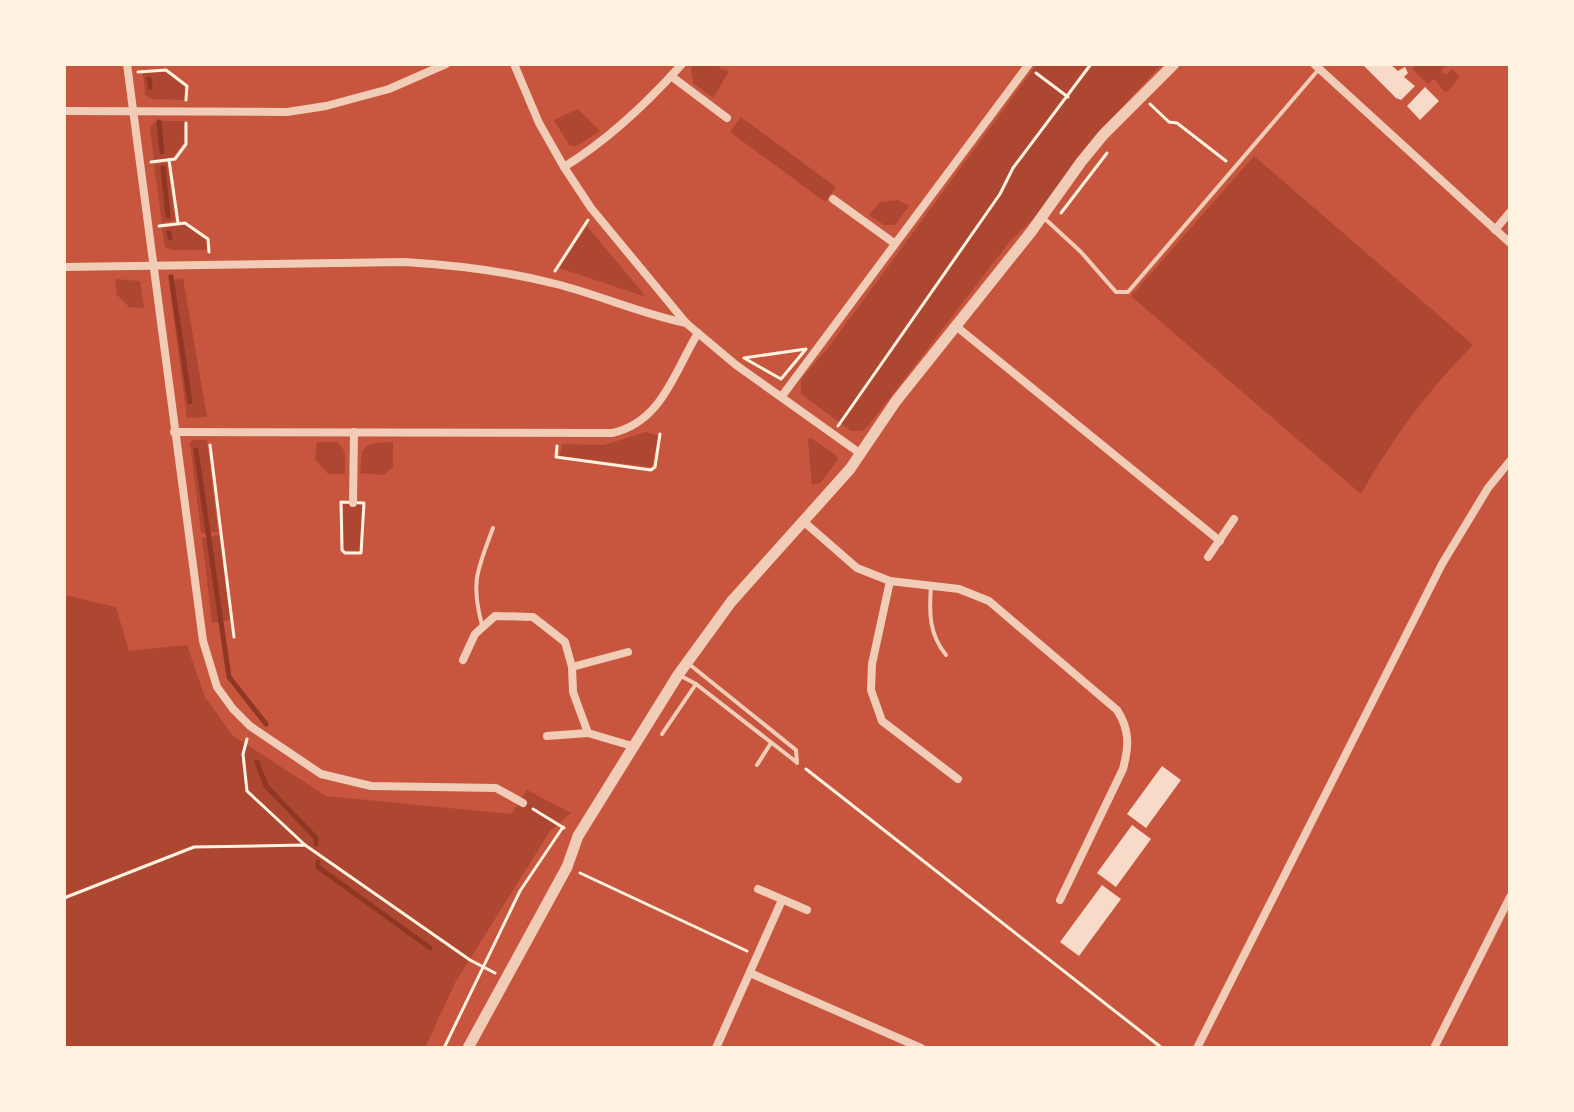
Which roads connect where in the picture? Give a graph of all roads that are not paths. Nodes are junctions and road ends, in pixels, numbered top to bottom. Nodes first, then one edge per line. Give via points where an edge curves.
1 (127, 64) edge
2 (446, 64) edge
3 (514, 64) edge
4 (682, 64) edge
5 (1174, 64) edge
6 (1028, 65) edge
7 (1319, 66) edge
8 (671, 76) junction
9 (64, 111) edge
10 (133, 111) junction
11 (727, 118) dead end
12 (564, 167) junction
13 (833, 199) dead end
14 (1510, 212) edge
15 (1048, 216) junction
16 (1495, 230) junction
17 (894, 243) junction
18 (1510, 243) edge
19 (153, 265) junction
20 (64, 267) edge
21 (686, 323) junction
22 (957, 327) junction
23 (698, 333) junction
24 (782, 396) junction
25 (174, 432) junction
26 (354, 432) junction
27 (861, 454) junction
28 (1510, 461) edge
29 (353, 503) road end
30 (1234, 519) dead end
31 (803, 521) junction
32 (493, 528) dead end
33 (1220, 541) junction
34 (1208, 557) dead end
35 (890, 581) junction
36 (931, 586) junction
37 (483, 627) junction
38 (628, 652) dead end
39 (946, 655) dead end
40 (463, 660) dead end
41 (687, 662) junction
42 (572, 667) junction
43 (678, 675) junction
44 (696, 684) junction
45 (588, 733) junction
46 (662, 734) dead end
47 (547, 736) dead end
48 (771, 743) junction
49 (632, 746) junction
50 (757, 765) dead end
51 (958, 779) dead end
52 (523, 803) road end
53 (758, 889) dead end
54 (1510, 897) edge
55 (782, 900) junction
56 (1060, 900) dead end
57 (807, 910) dead end
58 (750, 973) junction
59 (468, 1048) edge
60 (716, 1048) edge
61 (921, 1048) edge
62 (1197, 1048) edge
63 (1434, 1048) edge

1 - 10 street
2 - 10 street via 389,89 326,106 273,113
3 - 12 street
4 - 8 street
5 - 15 street via 1081,162
6 - 17 street
7 - 15 lane via 1128,292 1116,292
7 - 16 street
8 - 11 street
8 - 12 street via 599,143
9 - 10 street
10 - 19 street
12 - 21 street via 618,243
13 - 17 street
14 - 16 street
15 - 22 street
16 - 18 street
17 - 24 street
19 - 20 street
19 - 21 street via 455,265 558,284
19 - 25 street
21 - 23 street
22 - 27 street via 896,401
22 - 33 street
23 - 24 street
23 - 26 street via 655,409 620,431
24 - 27 street
25 - 26 street
25 - 52 street via 203,641 217,687 233,709 321,774 371,786 496,788
26 - 29 street
27 - 31 street
28 - 62 street via 1442,564
30 - 33 street
31 - 35 street via 857,568
31 - 41 street via 731,602
32 - 37 lane via 475,578 474,597
33 - 34 street
35 - 36 street
35 - 51 street via 871,690 882,721
36 - 39 lane via 935,641
36 - 56 street via 959,589 989,601 1117,710 1127,725 1123,769
37 - 40 street
37 - 42 street via 495,616 533,617 565,642
38 - 42 street
41 - 43 street
41 - 48 lane via 796,750 797,763
42 - 45 street via 573,692
43 - 44 lane
43 - 49 street
44 - 46 lane
44 - 48 lane
45 - 47 street
45 - 49 street
48 - 50 lane
49 - 59 street via 578,836 567,867
53 - 55 street
54 - 63 street
55 - 57 street
55 - 58 street
58 - 60 street
58 - 61 street

